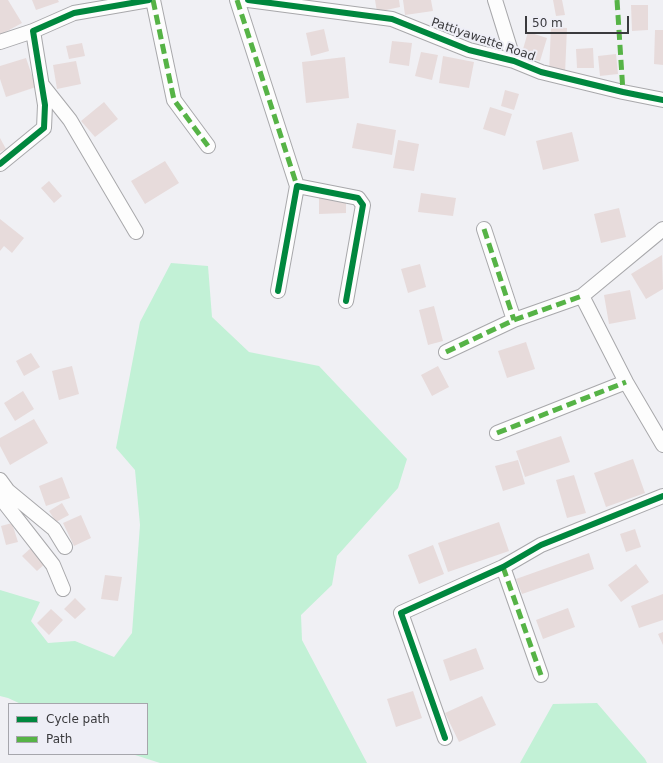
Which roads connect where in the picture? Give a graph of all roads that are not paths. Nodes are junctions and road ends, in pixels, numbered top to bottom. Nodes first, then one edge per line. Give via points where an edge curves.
1 (149, 0) edge
2 (153, 0) edge
3 (237, 0) edge
4 (248, 0) edge
5 (495, 0) edge
6 (304, 4) edge
7 (33, 31) junction
8 (0, 42) edge
9 (514, 61) junction
10 (41, 84) junction
11 (663, 100) edge
12 (208, 146) dead end
13 (0, 164) edge
14 (297, 186) junction
15 (484, 229) dead end
16 (663, 229) edge
17 (136, 232) dead end
18 (278, 290) dead end
19 (582, 296) junction
20 (346, 301) dead end
21 (514, 320) junction
22 (446, 352) dead end
23 (626, 382) junction
24 (497, 433) dead end
25 (663, 446) edge
26 (0, 480) edge
27 (663, 496) edge
28 (0, 497) edge
29 (65, 547) dead end
30 (504, 567) junction
31 (63, 589) dead end
32 (541, 675) dead end
33 (445, 738) dead end

1 - 7 street via 74,13
2 - 12 street via 174,100
3 - 14 street
4 - 6 street, Pattiyawatte Road
5 - 9 street
6 - 9 street, Pattiyawatte Road via 392,19 469,50
7 - 8 street
7 - 10 street
9 - 11 street, Pattiyawatte Road via 541,72
10 - 13 street via 46,105 44,128
10 - 17 street via 70,120
14 - 18 street
14 - 20 street via 358,198 363,206
15 - 21 street
16 - 19 street
19 - 21 street
19 - 23 street
21 - 22 street
23 - 24 street
23 - 25 street
26 - 29 street via 8,491 54,529
27 - 30 street via 541,545
28 - 31 street via 53,565
30 - 32 street
30 - 33 street via 401,613

